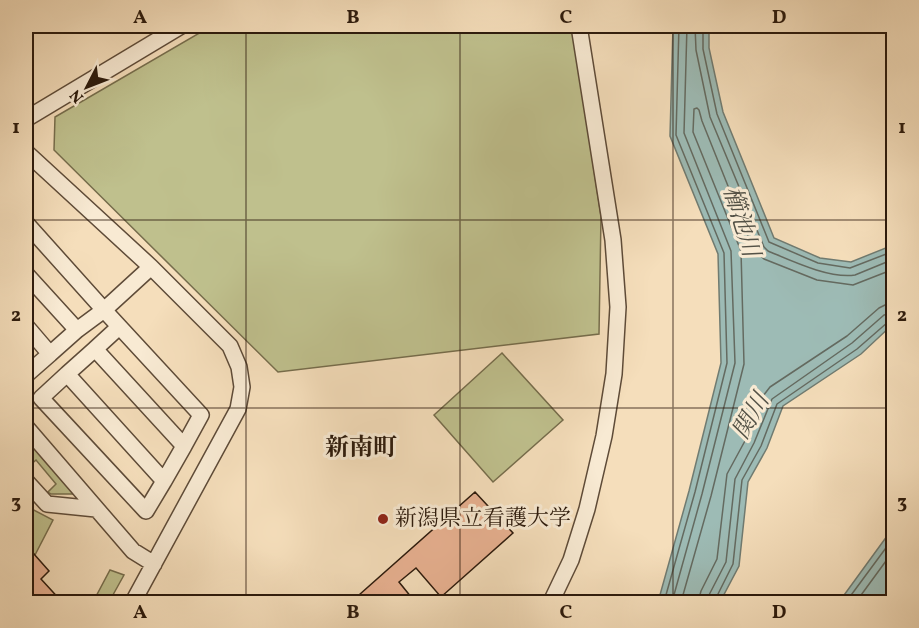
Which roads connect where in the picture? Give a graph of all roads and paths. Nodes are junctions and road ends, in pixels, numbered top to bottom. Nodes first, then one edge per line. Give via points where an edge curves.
1 (181, 26) edge
2 (579, 26) edge
3 (26, 119) edge
4 (26, 152) edge
5 (26, 223) edge
6 (151, 267) junction
7 (26, 274) edge
8 (104, 310) junction
9 (26, 326) edge
10 (119, 327) junction
11 (77, 330) junction
12 (95, 349) junction
13 (50, 354) junction
14 (67, 374) junction
15 (26, 375) edge
16 (26, 427) edge
17 (184, 446) junction
18 (26, 481) edge
19 (164, 481) junction
20 (96, 509) junction
21 (154, 564) junction
22 (133, 603) edge
23 (551, 603) edge

1 - 3 street
2 - 23 street via 613,240 618,307 614,374 604,436 571,560
4 - 6 street
5 - 8 street
6 - 8 street
6 - 21 street via 230,346 242,387 238,409
7 - 11 street
8 - 10 street
8 - 11 street
9 - 13 street
10 - 12 street
10 - 17 street via 201,415
11 - 13 street
12 - 14 street
12 - 17 street
13 - 15 street
14 - 19 street
14 - 19 street via 40,398 146,511
16 - 20 street
17 - 19 street
18 - 20 street via 47,504
20 - 21 street via 133,551
21 - 22 street

